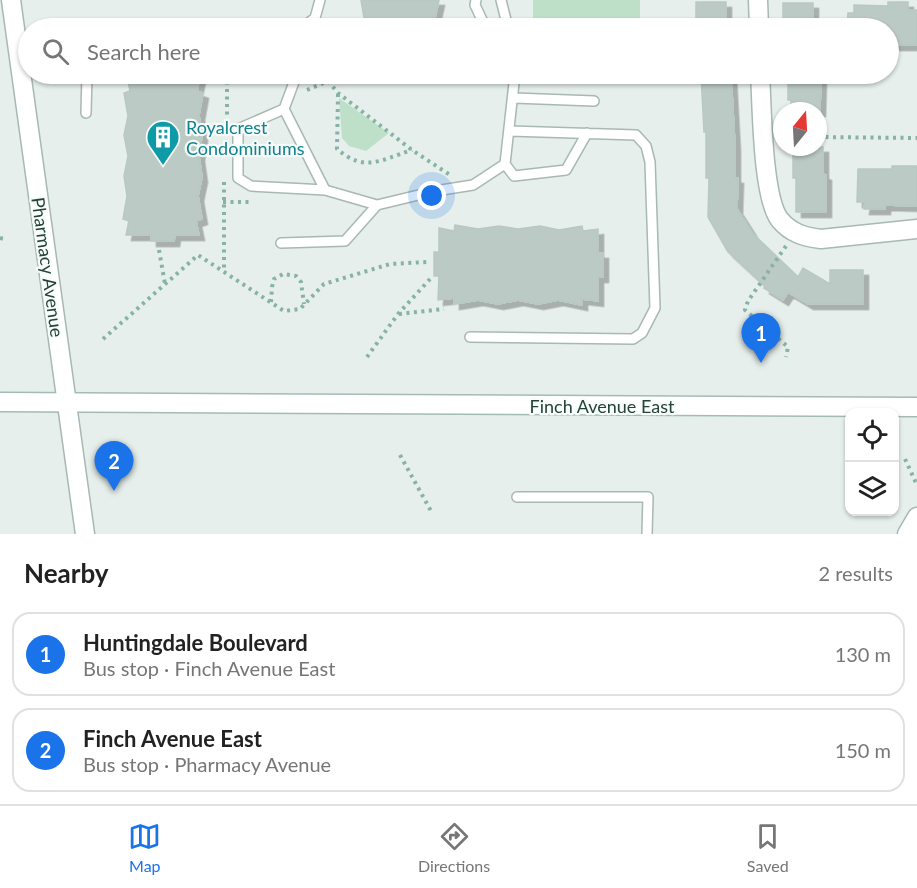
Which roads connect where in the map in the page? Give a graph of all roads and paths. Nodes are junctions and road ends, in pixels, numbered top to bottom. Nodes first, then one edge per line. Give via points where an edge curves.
1 (11, 0) edge
2 (320, 0) edge
3 (476, 0) edge
4 (501, 0) edge
5 (758, 0) edge
6 (315, 18) edge
7 (481, 18) edge
8 (506, 18) edge
9 (759, 18) edge
10 (18, 51) edge
11 (22, 84) edge
12 (87, 84) edge
13 (293, 84) edge
14 (330, 84) edge
15 (514, 84) edge
16 (760, 84) edge
17 (338, 93) junction
18 (513, 98) junction
19 (594, 101) dead end
20 (284, 109) junction
21 (86, 113) dead end
22 (510, 131) junction
23 (587, 134) junction
24 (827, 137) edge
25 (917, 138) edge
26 (412, 150) junction
27 (505, 164) junction
28 (459, 188) junction
29 (325, 190) junction
30 (222, 202) dead end
31 (377, 205) junction
32 (917, 229) edge
33 (795, 233) junction
34 (281, 243) dead end
35 (159, 250) dead end
36 (427, 262) dead end
37 (224, 271) junction
38 (431, 278) dead end
39 (165, 284) junction
40 (271, 302) junction
41 (304, 304) junction
42 (444, 309) dead end
43 (398, 314) junction
44 (470, 337) dead end
45 (103, 339) dead end
46 (367, 357) dead end
47 (786, 357) dead end
48 (0, 402) edge
49 (66, 402) junction
50 (917, 407) edge
51 (400, 455) dead end
52 (905, 459) dead end
53 (917, 485) edge
54 (516, 497) dead end
55 (431, 511) dead end
56 (917, 517) edge
57 (85, 534) edge
58 (647, 534) edge
59 (906, 534) edge

1 - 10 main road, Pharmacy Avenue
2 - 6 lane
3 - 7 lane
4 - 8 lane
5 - 9 main road
11 - 49 main road, Pharmacy Avenue
12 - 21 lane
13 - 20 lane
14 - 17 path
15 - 18 lane
16 - 33 main road via 771,200 779,219
17 - 26 path
17 - 26 path via 337,149 350,160 367,164
18 - 19 lane
18 - 22 lane
20 - 29 lane
20 - 29 lane via 238,129 238,178 251,186
22 - 23 lane
22 - 27 lane
23 - 27 lane via 566,170 514,176
23 - 44 lane via 636,135 646,146 650,162 655,308 642,333 633,339
24 - 25 path
26 - 28 path via 447,172
27 - 28 lane via 473,185
28 - 31 lane
29 - 31 lane
30 - 37 path
31 - 34 lane via 345,241
32 - 33 main road via 821,238
33 - 47 path via 745,310 788,347
35 - 39 path
36 - 41 path via 390,264 324,284
37 - 39 path via 198,255
37 - 40 path
38 - 43 path
39 - 45 path
40 - 41 path via 284,311 300,309
40 - 41 path via 274,279 283,274 296,276 301,282
42 - 43 path
43 - 46 path
48 - 49 main road, Finch Avenue East
49 - 50 main road, Finch Avenue East
49 - 57 main road, Pharmacy Avenue
51 - 55 path
52 - 53 path
54 - 58 lane via 648,496
56 - 59 main road

